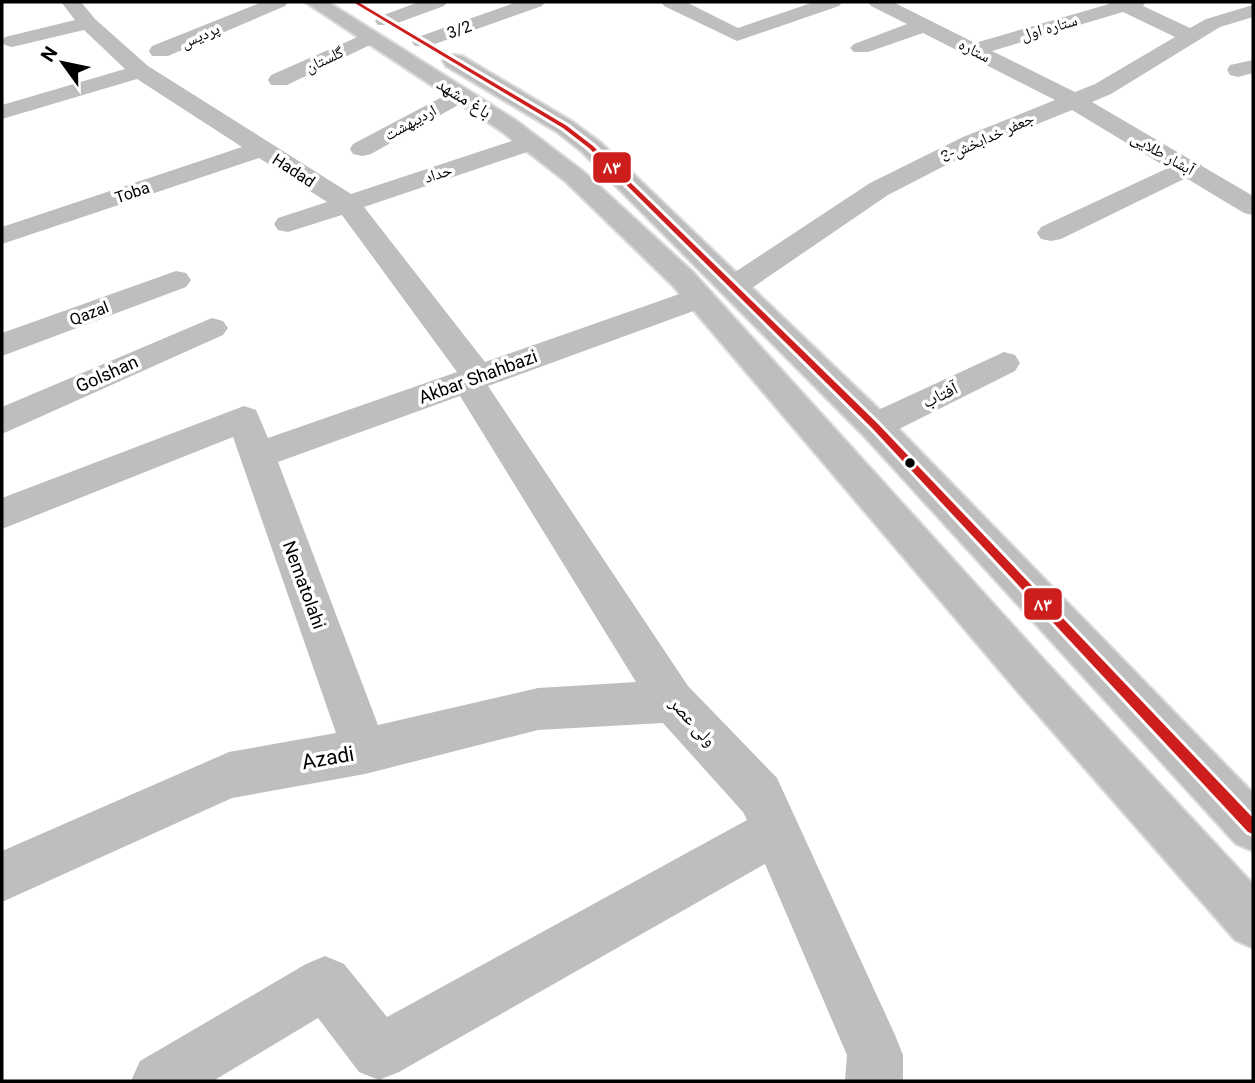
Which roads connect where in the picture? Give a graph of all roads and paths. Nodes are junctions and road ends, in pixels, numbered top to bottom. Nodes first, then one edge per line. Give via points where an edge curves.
1 (71, 2) edge
2 (278, 2) edge
3 (314, 2) edge
4 (355, 2) edge
5 (437, 2) edge
6 (535, 2) edge
7 (671, 2) edge
8 (832, 2) edge
9 (877, 2) edge
10 (1127, 3) edge
11 (1253, 11) edge
12 (88, 23) junction
13 (1213, 23) junction
14 (924, 25) junction
15 (377, 29) junction
16 (1192, 37) junction
17 (1243, 37) dead end
18 (12, 41) dead end
19 (422, 42) junction
20 (861, 48) dead end
21 (974, 50) junction
22 (160, 51) dead end
23 (140, 71) junction
24 (279, 80) dead end
25 (470, 89) junction
26 (1072, 100) junction
27 (2, 112) edge
28 (530, 143) junction
29 (261, 149) junction
30 (362, 149) dead end
31 (1189, 167) junction
32 (347, 203) junction
33 (1253, 207) edge
34 (288, 224) dead end
35 (1051, 233) dead end
36 (2, 236) edge
37 (176, 280) dead end
38 (733, 288) junction
39 (699, 298) junction
40 (212, 328) dead end
41 (2, 345) edge
42 (1004, 363) dead end
43 (473, 379) junction
44 (2, 421) edge
45 (875, 426) junction
46 (256, 456) junction
47 (2, 514) edge
48 (672, 701) junction
49 (365, 751) junction
50 (1253, 827) edge
51 (775, 831) junction
52 (2, 877) edge
53 (1253, 922) edge
54 (382, 1067) edge
55 (160, 1081) edge
56 (874, 1081) edge

1 - 12 street, Hadad
2 - 22 street, پردیس
3 - 15 street, باغ مشهد
4 - 15 street, باغ مشهد
5 - 15 street, گلستان
6 - 19 street, 3/2
7 - 8 street via 737,35
9 - 14 street, ستاره
10 - 16 street
10 - 21 street, ستاره اول
11 - 13 street, جعفر خدابخش-3
12 - 18 street
12 - 23 street, Hadad
13 - 16 street, جعفر خدابخش-3
13 - 17 street
14 - 20 street
14 - 21 street, ستاره
15 - 19 street, باغ مشهد
15 - 24 street, گلستان
15 - 25 street, باغ مشهد
16 - 26 street, جعفر خدابخش-3 via 1103,89
19 - 25 street, باغ مشهد
21 - 26 street, ستاره
23 - 27 street
23 - 29 street, Hadad
25 - 28 street, باغ مشهد
25 - 30 street, اردیبهشت
25 - 38 street, باغ مشهد via 591,147
26 - 31 street, آبشار طلایی
26 - 38 street, جعفر خدابخش-3 via 972,142 879,189
28 - 32 street, حداد
28 - 39 street, باغ مشهد via 575,177
29 - 32 street, Hadad
29 - 36 street, Toba
31 - 33 street, آبشار طلایی
31 - 35 street
32 - 34 street, حداد
32 - 43 street, Hadad
37 - 41 street, Qazal
38 - 45 street, باغ مشهد
39 - 43 street, Akbar Shahbazi
39 - 53 street, باغ مشهد
40 - 44 street, Golshan
42 - 45 street, آفتاب
43 - 46 street, Akbar Shahbazi
43 - 48 street, ولی عصر
45 - 50 street, باغ مشهد
46 - 47 street, Nematolahi via 244,419
46 - 49 street, Nematolahi
48 - 49 street, Azadi via 538,709
48 - 51 street, ولی عصر via 760,795
49 - 52 street, Azadi via 229,775
51 - 54 street
51 - 56 street, ولی عصر via 876,1055
54 - 55 street via 325,983

